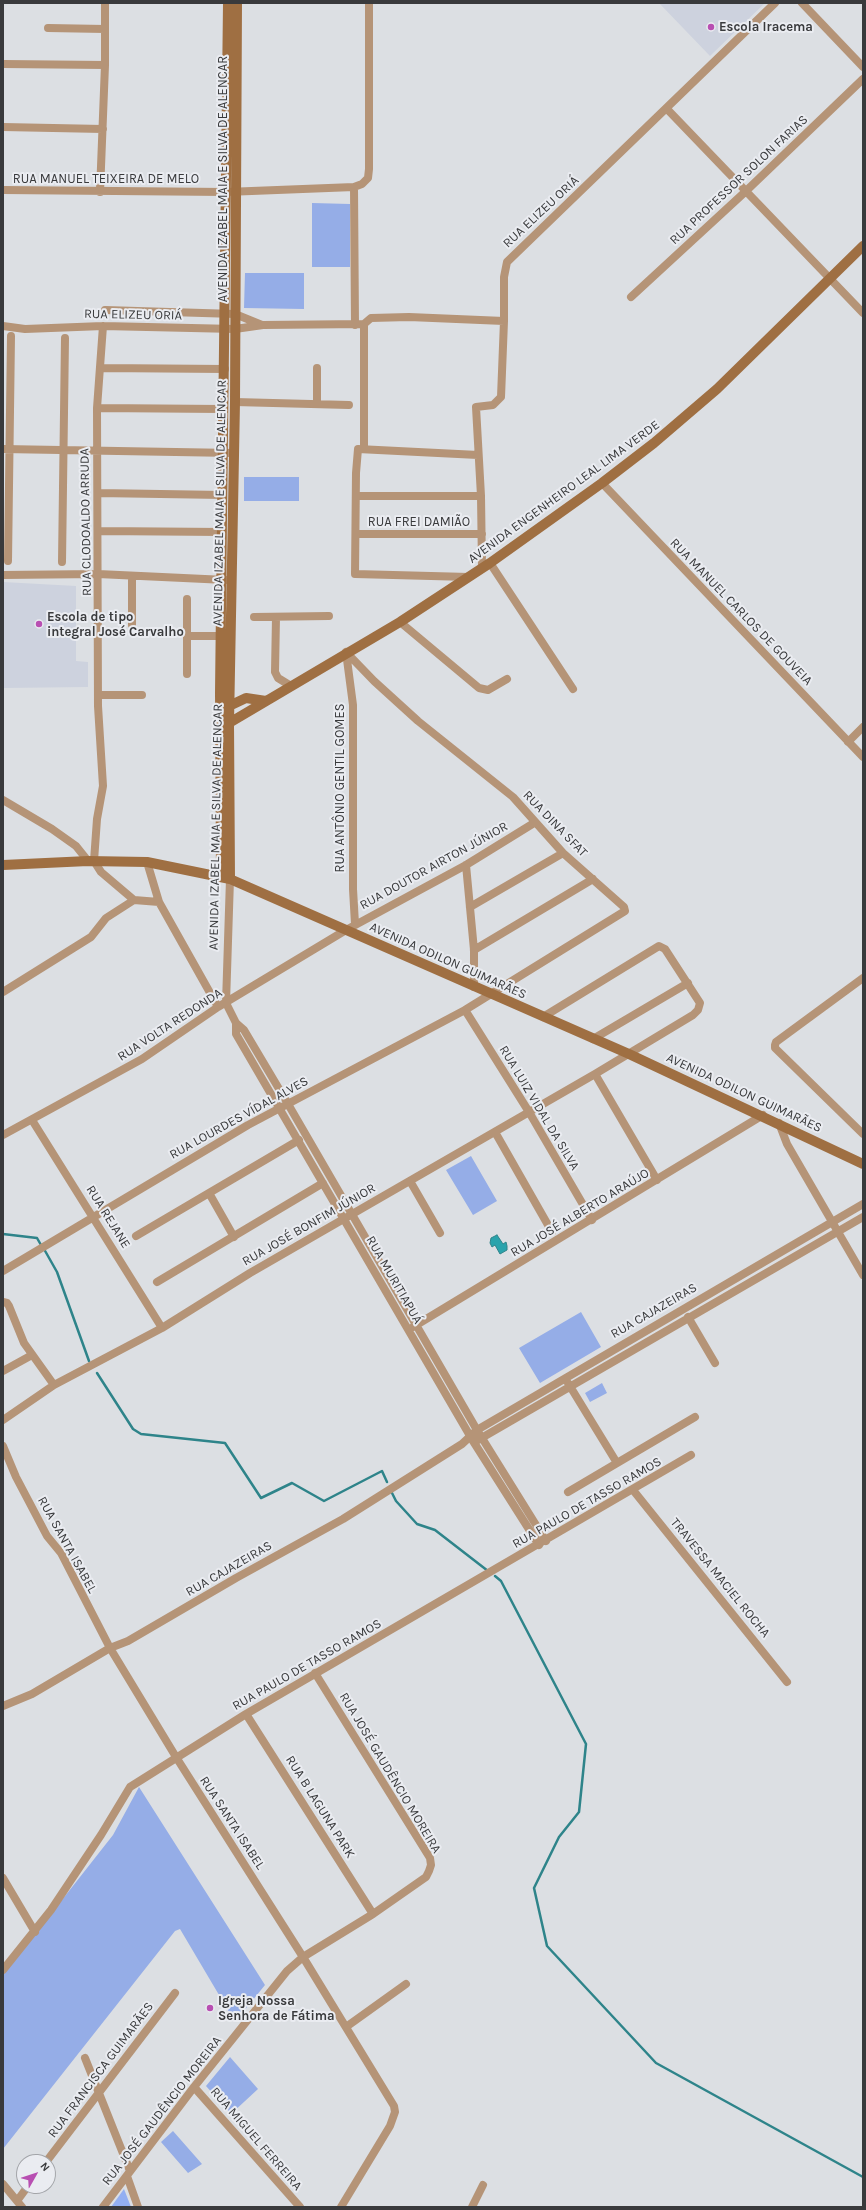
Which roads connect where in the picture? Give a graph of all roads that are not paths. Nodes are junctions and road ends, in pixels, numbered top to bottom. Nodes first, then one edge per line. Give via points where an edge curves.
1 (105, 3) edge
2 (228, 3) edge
3 (237, 3) edge
4 (369, 3) edge
5 (774, 3) edge
6 (802, 3) edge
7 (48, 28) dead end
8 (105, 29) junction
9 (3, 64) edge
10 (105, 66) junction
11 (863, 67) edge
12 (863, 79) edge
13 (667, 109) junction
14 (3, 127) edge
15 (103, 129) junction
16 (226, 130) junction
17 (237, 130) junction
18 (354, 187) junction
19 (3, 190) edge
20 (100, 192) junction
21 (231, 192) junction
22 (745, 192) junction
23 (863, 246) edge
24 (830, 277) junction
25 (224, 287) junction
26 (235, 287) junction
27 (631, 297) dead end
28 (105, 310) dead end
29 (146, 312) junction
30 (224, 313) junction
31 (863, 313) edge
32 (235, 314) junction
33 (504, 320) junction
34 (364, 324) junction
35 (264, 325) junction
36 (355, 325) junction
37 (3, 326) edge
38 (103, 326) junction
39 (146, 327) junction
40 (223, 328) junction
41 (235, 329) junction
42 (11, 336) dead end
43 (65, 338) dead end
44 (101, 368) junction
45 (317, 368) dead end
46 (225, 369) junction
47 (235, 402) junction
48 (317, 404) junction
49 (349, 405) dead end
50 (97, 408) junction
51 (222, 409) junction
52 (6, 449) edge
53 (364, 449) junction
54 (64, 450) junction
55 (97, 450) junction
56 (228, 453) junction
57 (478, 455) junction
58 (602, 483) junction
59 (98, 493) junction
60 (223, 495) junction
61 (356, 496) junction
62 (481, 496) junction
63 (228, 519) junction
64 (99, 531) junction
65 (222, 532) junction
66 (356, 534) junction
67 (482, 534) junction
68 (8, 561) dead end
69 (62, 562) dead end
70 (486, 566) junction
71 (98, 574) junction
72 (3, 576) edge
73 (132, 576) junction
74 (469, 577) junction
75 (227, 580) junction
76 (187, 599) dead end
77 (329, 616) dead end
78 (254, 617) dead end
79 (276, 617) junction
80 (400, 622) junction
81 (132, 625) dead end
82 (187, 636) junction
83 (221, 636) junction
84 (346, 652) junction
85 (187, 674) dead end
86 (507, 679) dead end
87 (291, 686) junction
88 (573, 689) dead end
89 (99, 695) junction
90 (142, 695) dead end
91 (266, 701) junction
92 (230, 705) junction
93 (220, 713) junction
94 (229, 723) junction
95 (863, 727) edge
96 (219, 728) junction
97 (848, 742) junction
98 (863, 757) edge
99 (225, 790) junction
100 (3, 800) edge
101 (534, 822) junction
102 (563, 853) junction
103 (91, 861) junction
104 (146, 862) junction
105 (3, 865) edge
106 (466, 865) junction
107 (226, 878) junction
108 (593, 879) junction
109 (134, 900) junction
110 (159, 902) junction
111 (470, 907) junction
112 (355, 924) junction
113 (346, 930) junction
114 (474, 950) junction
115 (863, 979) edge
116 (688, 983) junction
117 (474, 987) junction
118 (3, 992) edge
119 (491, 994) junction
120 (226, 1003) junction
121 (218, 1008) junction
122 (465, 1010) junction
123 (543, 1017) junction
124 (593, 1039) junction
125 (629, 1054) junction
126 (595, 1074) junction
127 (284, 1106) junction
128 (529, 1112) junction
129 (762, 1115) junction
130 (32, 1120) junction
131 (778, 1123) junction
132 (495, 1132) junction
133 (3, 1134) edge
134 (863, 1134) edge
135 (299, 1140) junction
136 (863, 1164) edge
137 (657, 1180) junction
138 (410, 1181) junction
139 (323, 1183) junction
140 (209, 1193) junction
141 (863, 1204) edge
142 (93, 1215) junction
143 (348, 1216) junction
144 (863, 1217) edge
145 (592, 1220) junction
146 (833, 1221) junction
147 (838, 1231) junction
148 (552, 1232) dead end
149 (440, 1233) dead end
150 (136, 1236) dead end
151 (234, 1237) junction
152 (3, 1271) edge
153 (863, 1275) edge
154 (157, 1282) dead end
155 (3, 1302) edge
156 (688, 1317) junction
157 (416, 1325) junction
158 (162, 1328) junction
159 (409, 1330) junction
160 (32, 1355) junction
161 (716, 1363) dead end
162 (3, 1371) edge
163 (565, 1377) junction
164 (54, 1385) junction
165 (571, 1387) junction
166 (695, 1417) dead end
167 (3, 1420) edge
168 (477, 1430) junction
169 (472, 1438) junction
170 (482, 1438) junction
171 (3, 1446) edge
172 (691, 1455) dead end
173 (617, 1463) junction
174 (633, 1490) junction
175 (568, 1492) dead end
176 (542, 1543) junction
177 (110, 1648) junction
178 (315, 1673) junction
179 (787, 1682) dead end
180 (3, 1706) edge
181 (246, 1714) junction
182 (176, 1757) junction
183 (3, 1878) edge
184 (373, 1914) junction
185 (35, 1932) junction
186 (303, 1957) junction
187 (3, 1970) edge
188 (406, 1984) dead end
189 (176, 1993) dead end
190 (346, 2027) junction
191 (85, 2058) dead end
192 (194, 2087) junction
193 (99, 2094) junction
194 (52, 2154) edge
195 (129, 2174) junction
196 (3, 2184) edge
197 (483, 2184) dead end
198 (24, 2194) edge
199 (19, 2204) edge
200 (103, 2207) edge
201 (138, 2207) edge
202 (300, 2207) edge
203 (341, 2207) edge
204 (472, 2207) edge

1 - 8 street
2 - 16 street, AVENIDA IZABEL MAIA E SILVA DE ALENCAR
3 - 17 street, AVENIDA IZABEL MAIA E SILVA DE ALENCAR
4 - 18 street via 369,168 368,178
5 - 13 street, RUA ELIZEU ORIÁ
6 - 11 street
7 - 8 street
8 - 10 street
9 - 10 street
10 - 15 street
12 - 22 street, RUA PROFESSOR SOLON FARIAS
13 - 22 street
13 - 33 street, RUA ELIZEU ORIÁ via 510,258 504,267
14 - 15 street
15 - 20 street
16 - 17 street
16 - 21 street, AVENIDA IZABEL MAIA E SILVA DE ALENCAR
17 - 21 street, AVENIDA IZABEL MAIA E SILVA DE ALENCAR
18 - 21 street, RUA MANUEL TEIXEIRA DE MELO
18 - 36 street
19 - 20 street, RUA MANUEL TEIXEIRA DE MELO
20 - 21 street, RUA MANUEL TEIXEIRA DE MELO
21 - 25 street, AVENIDA IZABEL MAIA E SILVA DE ALENCAR
21 - 26 street, AVENIDA IZABEL MAIA E SILVA DE ALENCAR
22 - 24 street
22 - 27 street, RUA PROFESSOR SOLON FARIAS
23 - 24 street, AVENIDA ENGENHEIRO LEAL LIMA VERDE
24 - 31 street
24 - 58 street, AVENIDA ENGENHEIRO LEAL LIMA VERDE via 717,389 645,451
25 - 26 street
25 - 30 street, AVENIDA IZABEL MAIA E SILVA DE ALENCAR
26 - 32 street, AVENIDA IZABEL MAIA E SILVA DE ALENCAR
28 - 29 street, RUA ELIZEU ORIÁ
29 - 30 street, RUA ELIZEU ORIÁ
29 - 39 street
30 - 32 street, RUA ELIZEU ORIÁ
30 - 40 street, AVENIDA IZABEL MAIA E SILVA DE ALENCAR
32 - 35 street, RUA ELIZEU ORIÁ
32 - 41 street, AVENIDA IZABEL MAIA E SILVA DE ALENCAR
33 - 34 street, RUA ELIZEU ORIÁ via 371,318
33 - 57 street via 501,397 493,405 476,407
34 - 36 street, RUA ELIZEU ORIÁ
34 - 53 street
35 - 36 street, RUA ELIZEU ORIÁ
35 - 41 street, RUA ELIZEU ORIÁ
37 - 38 street, RUA ELIZEU ORIÁ via 25,329
38 - 39 street, RUA ELIZEU ORIÁ
38 - 44 street, RUA CLODOALDO ARRUDA
39 - 40 street, RUA ELIZEU ORIÁ
40 - 41 street, RUA ELIZEU ORIÁ
40 - 46 street, AVENIDA IZABEL MAIA E SILVA DE ALENCAR
41 - 47 street, AVENIDA IZABEL MAIA E SILVA DE ALENCAR
42 - 52 street
43 - 54 street
44 - 46 street
44 - 50 street, RUA CLODOALDO ARRUDA
45 - 48 street
46 - 51 street, AVENIDA IZABEL MAIA E SILVA DE ALENCAR
47 - 48 street
47 - 56 street, AVENIDA IZABEL MAIA E SILVA DE ALENCAR
48 - 49 street
50 - 51 street
50 - 55 street, RUA CLODOALDO ARRUDA
51 - 56 street, AVENIDA IZABEL MAIA E SILVA DE ALENCAR
52 - 54 street
52 - 68 street
53 - 57 street
53 - 61 street via 358,449
54 - 55 street
54 - 69 street
55 - 56 street
55 - 59 street, RUA CLODOALDO ARRUDA
56 - 60 street, AVENIDA IZABEL MAIA E SILVA DE ALENCAR
56 - 63 street, AVENIDA IZABEL MAIA E SILVA DE ALENCAR
57 - 62 street
58 - 70 street, AVENIDA ENGENHEIRO LEAL LIMA VERDE
58 - 97 street, RUA MANUEL CARLOS DE GOUVEIA
59 - 60 street
59 - 64 street, RUA CLODOALDO ARRUDA
60 - 63 street, AVENIDA IZABEL MAIA E SILVA DE ALENCAR
61 - 62 street
61 - 66 street
62 - 67 street
63 - 65 street, AVENIDA IZABEL MAIA E SILVA DE ALENCAR
63 - 75 street, AVENIDA IZABEL MAIA E SILVA DE ALENCAR
64 - 65 street
64 - 71 street, RUA CLODOALDO ARRUDA
65 - 75 street, AVENIDA IZABEL MAIA E SILVA DE ALENCAR
66 - 67 street, RUA FREI DAMIÃO
66 - 74 street via 356,574
67 - 70 street
70 - 74 street, AVENIDA ENGENHEIRO LEAL LIMA VERDE
70 - 88 street
71 - 72 street
71 - 73 street
71 - 89 street, RUA CLODOALDO ARRUDA
73 - 75 street
73 - 81 street
74 - 80 street, AVENIDA ENGENHEIRO LEAL LIMA VERDE
75 - 83 street, AVENIDA IZABEL MAIA E SILVA DE ALENCAR
75 - 92 street, AVENIDA IZABEL MAIA E SILVA DE ALENCAR
76 - 82 street
77 - 79 street
78 - 79 street
79 - 87 street via 275,672 278,678
80 - 84 street, AVENIDA ENGENHEIRO LEAL LIMA VERDE
80 - 86 street via 479,688 488,690
82 - 83 street
82 - 85 street
83 - 93 street, AVENIDA IZABEL MAIA E SILVA DE ALENCAR
84 - 87 street, AVENIDA ENGENHEIRO LEAL LIMA VERDE
84 - 101 street, RUA DINA SFAT via 374,682 418,721 513,797
84 - 112 street, RUA ANTÔNIO GENTIL GOMES via 353,705
87 - 91 street, AVENIDA ENGENHEIRO LEAL LIMA VERDE
89 - 90 street
89 - 103 street, RUA CLODOALDO ARRUDA via 103,786
91 - 92 street via 246,698
91 - 94 street, AVENIDA ENGENHEIRO LEAL LIMA VERDE
92 - 93 street
92 - 94 street, AVENIDA IZABEL MAIA E SILVA DE ALENCAR
93 - 96 street, AVENIDA IZABEL MAIA E SILVA DE ALENCAR
94 - 96 street, AVENIDA ENGENHEIRO LEAL LIMA VERDE
94 - 99 street, AVENIDA IZABEL MAIA E SILVA DE ALENCAR
95 - 97 street
96 - 99 street, AVENIDA IZABEL MAIA E SILVA DE ALENCAR
97 - 98 street, RUA MANUEL CARLOS DE GOUVEIA
99 - 107 street, AVENIDA IZABEL MAIA E SILVA DE ALENCAR
100 - 103 street via 71,843
101 - 102 street, RUA DINA SFAT
101 - 106 street, RUA DOUTOR AIRTON JÚNIOR
102 - 108 street, RUA DINA SFAT
102 - 111 street
103 - 104 street, AVENIDA ODILON GUIMARÃES
103 - 105 street, AVENIDA ODILON GUIMARÃES
103 - 109 street
104 - 107 street, AVENIDA ODILON GUIMARÃES
104 - 110 street
106 - 111 street
106 - 112 street, RUA DOUTOR AIRTON JÚNIOR
107 - 113 street, AVENIDA ODILON GUIMARÃES
107 - 120 street, AVENIDA IZABEL MAIA E SILVA DE ALENCAR
108 - 114 street
108 - 119 street, RUA DINA SFAT via 624,907 623,913
109 - 110 street
109 - 118 street via 106,918 91,938
110 - 121 street
111 - 114 street
112 - 113 street, RUA DOUTOR AIRTON JÚNIOR
113 - 117 street, AVENIDA ODILON GUIMARÃES
113 - 120 street, RUA VOLTA REDONDA
114 - 117 street
115 - 134 street via 776,1042 775,1048
116 - 123 street via 666,949 656,947
116 - 124 street
116 - 125 street, RUA JOSÉ BONFIM JÚNIOR via 700,1007 693,1015
117 - 119 street, AVENIDA ODILON GUIMARÃES
119 - 122 street, RUA LOURDES VÍDAL ALVES
119 - 123 street, AVENIDA ODILON GUIMARÃES
120 - 121 street, RUA VOLTA REDONDA
120 - 127 street, RUA MURITIAPUÁ via 236,1023 244,1030
121 - 130 street, RUA VOLTA REDONDA via 142,1058
122 - 127 street, RUA LOURDES VÍDAL ALVES
122 - 128 street, RUA LUIZ VIDAL DA SILVA
123 - 124 street, AVENIDA ODILON GUIMARÃES
124 - 125 street, AVENIDA ODILON GUIMARÃES
125 - 126 street, RUA JOSÉ BONFIM JÚNIOR
125 - 129 street, AVENIDA ODILON GUIMARÃES
126 - 128 street, RUA JOSÉ BONFIM JÚNIOR
126 - 137 street
127 - 135 street, RUA MURITIAPUÁ
127 - 142 street, RUA LOURDES VÍDAL ALVES
127 - 143 street, RUA MURITIAPUÁ
128 - 132 street, RUA JOSÉ BONFIM JÚNIOR
128 - 145 street, RUA LUIZ VIDAL DA SILVA
129 - 131 street, AVENIDA ODILON GUIMARÃES
129 - 137 street, RUA JOSÉ ALBERTO ARAÚJO
130 - 133 street, RUA VOLTA REDONDA
130 - 142 street, RUA REJANE
131 - 136 street, AVENIDA ODILON GUIMARÃES
131 - 146 street via 787,1144
132 - 138 street, RUA JOSÉ BONFIM JÚNIOR
132 - 148 street
135 - 139 street, RUA MURITIAPUÁ
135 - 140 street
137 - 145 street, RUA JOSÉ ALBERTO ARAÚJO
138 - 143 street, RUA JOSÉ BONFIM JÚNIOR
138 - 149 street
139 - 143 street, RUA MURITIAPUÁ
139 - 151 street
140 - 150 street
140 - 151 street
141 - 146 street, RUA CAJAZEIRAS
142 - 152 street, RUA LOURDES VÍDAL ALVES
142 - 158 street, RUA REJANE
143 - 157 street, RUA MURITIAPUÁ
143 - 158 street, RUA JOSÉ BONFIM JÚNIOR
143 - 159 street, RUA MURITIAPUÁ
144 - 147 street, RUA CAJAZEIRAS
145 - 157 street, RUA JOSÉ ALBERTO ARAÚJO
146 - 147 street
146 - 163 street, RUA CAJAZEIRAS
147 - 153 street
147 - 156 street, RUA CAJAZEIRAS
151 - 154 street
155 - 160 street via 9,1306 19,1335
156 - 161 street
156 - 165 street, RUA CAJAZEIRAS
157 - 159 street, RUA JOSÉ ALBERTO ARAÚJO
157 - 168 street, RUA MURITIAPUÁ
158 - 164 street, RUA JOSÉ BONFIM JÚNIOR
159 - 169 street, RUA MURITIAPUÁ
160 - 162 street
160 - 164 street
163 - 165 street
163 - 168 street, RUA CAJAZEIRAS
164 - 167 street, RUA JOSÉ BONFIM JÚNIOR
165 - 170 street, RUA CAJAZEIRAS
165 - 173 street
166 - 173 street
168 - 169 street, RUA CAJAZEIRAS
168 - 170 street, RUA MURITIAPUÁ
169 - 170 street, RUA CAJAZEIRAS
169 - 176 street, RUA MURITIAPUÁ
169 - 177 street, RUA CAJAZEIRAS via 343,1520 128,1641
170 - 176 street, RUA MURITIAPUÁ
171 - 177 street, RUA SANTA ISABEL via 47,1536 61,1553
172 - 174 street, RUA PAULO DE TASSO RAMOS
173 - 175 street
174 - 176 street, RUA PAULO DE TASSO RAMOS
174 - 179 street, TRAVESSA MACIEL ROCHA
176 - 178 street, RUA PAULO DE TASSO RAMOS
177 - 180 street, RUA CAJAZEIRAS via 32,1694
177 - 182 street, RUA SANTA ISABEL
178 - 181 street, RUA PAULO DE TASSO RAMOS
178 - 184 street, RUA JOSÉ GAUDÊNCIO MOREIRA via 430,1858 431,1865 426,1877
181 - 182 street, RUA PAULO DE TASSO RAMOS
181 - 184 street, RUA B LAGUNA PARK
182 - 185 street, RUA PAULO DE TASSO RAMOS via 130,1787 101,1835
182 - 186 street, RUA SANTA ISABEL
183 - 185 street
184 - 186 street, RUA JOSÉ GAUDÊNCIO MOREIRA
185 - 187 street, RUA PAULO DE TASSO RAMOS
186 - 190 street, RUA SANTA ISABEL
186 - 192 street, RUA JOSÉ GAUDÊNCIO MOREIRA via 287,1971
188 - 190 street
189 - 193 street, RUA FRANCISCA GUIMARÃES
190 - 203 street, RUA SANTA ISABEL via 394,2106 395,2112 390,2126
191 - 193 street
192 - 195 street, RUA JOSÉ GAUDÊNCIO MOREIRA
192 - 202 street, RUA MIGUEL FERREIRA
193 - 194 street, RUA FRANCISCA GUIMARÃES
193 - 195 street
195 - 200 street, RUA JOSÉ GAUDÊNCIO MOREIRA
195 - 201 street
196 - 199 street
197 - 204 street
198 - 199 street

